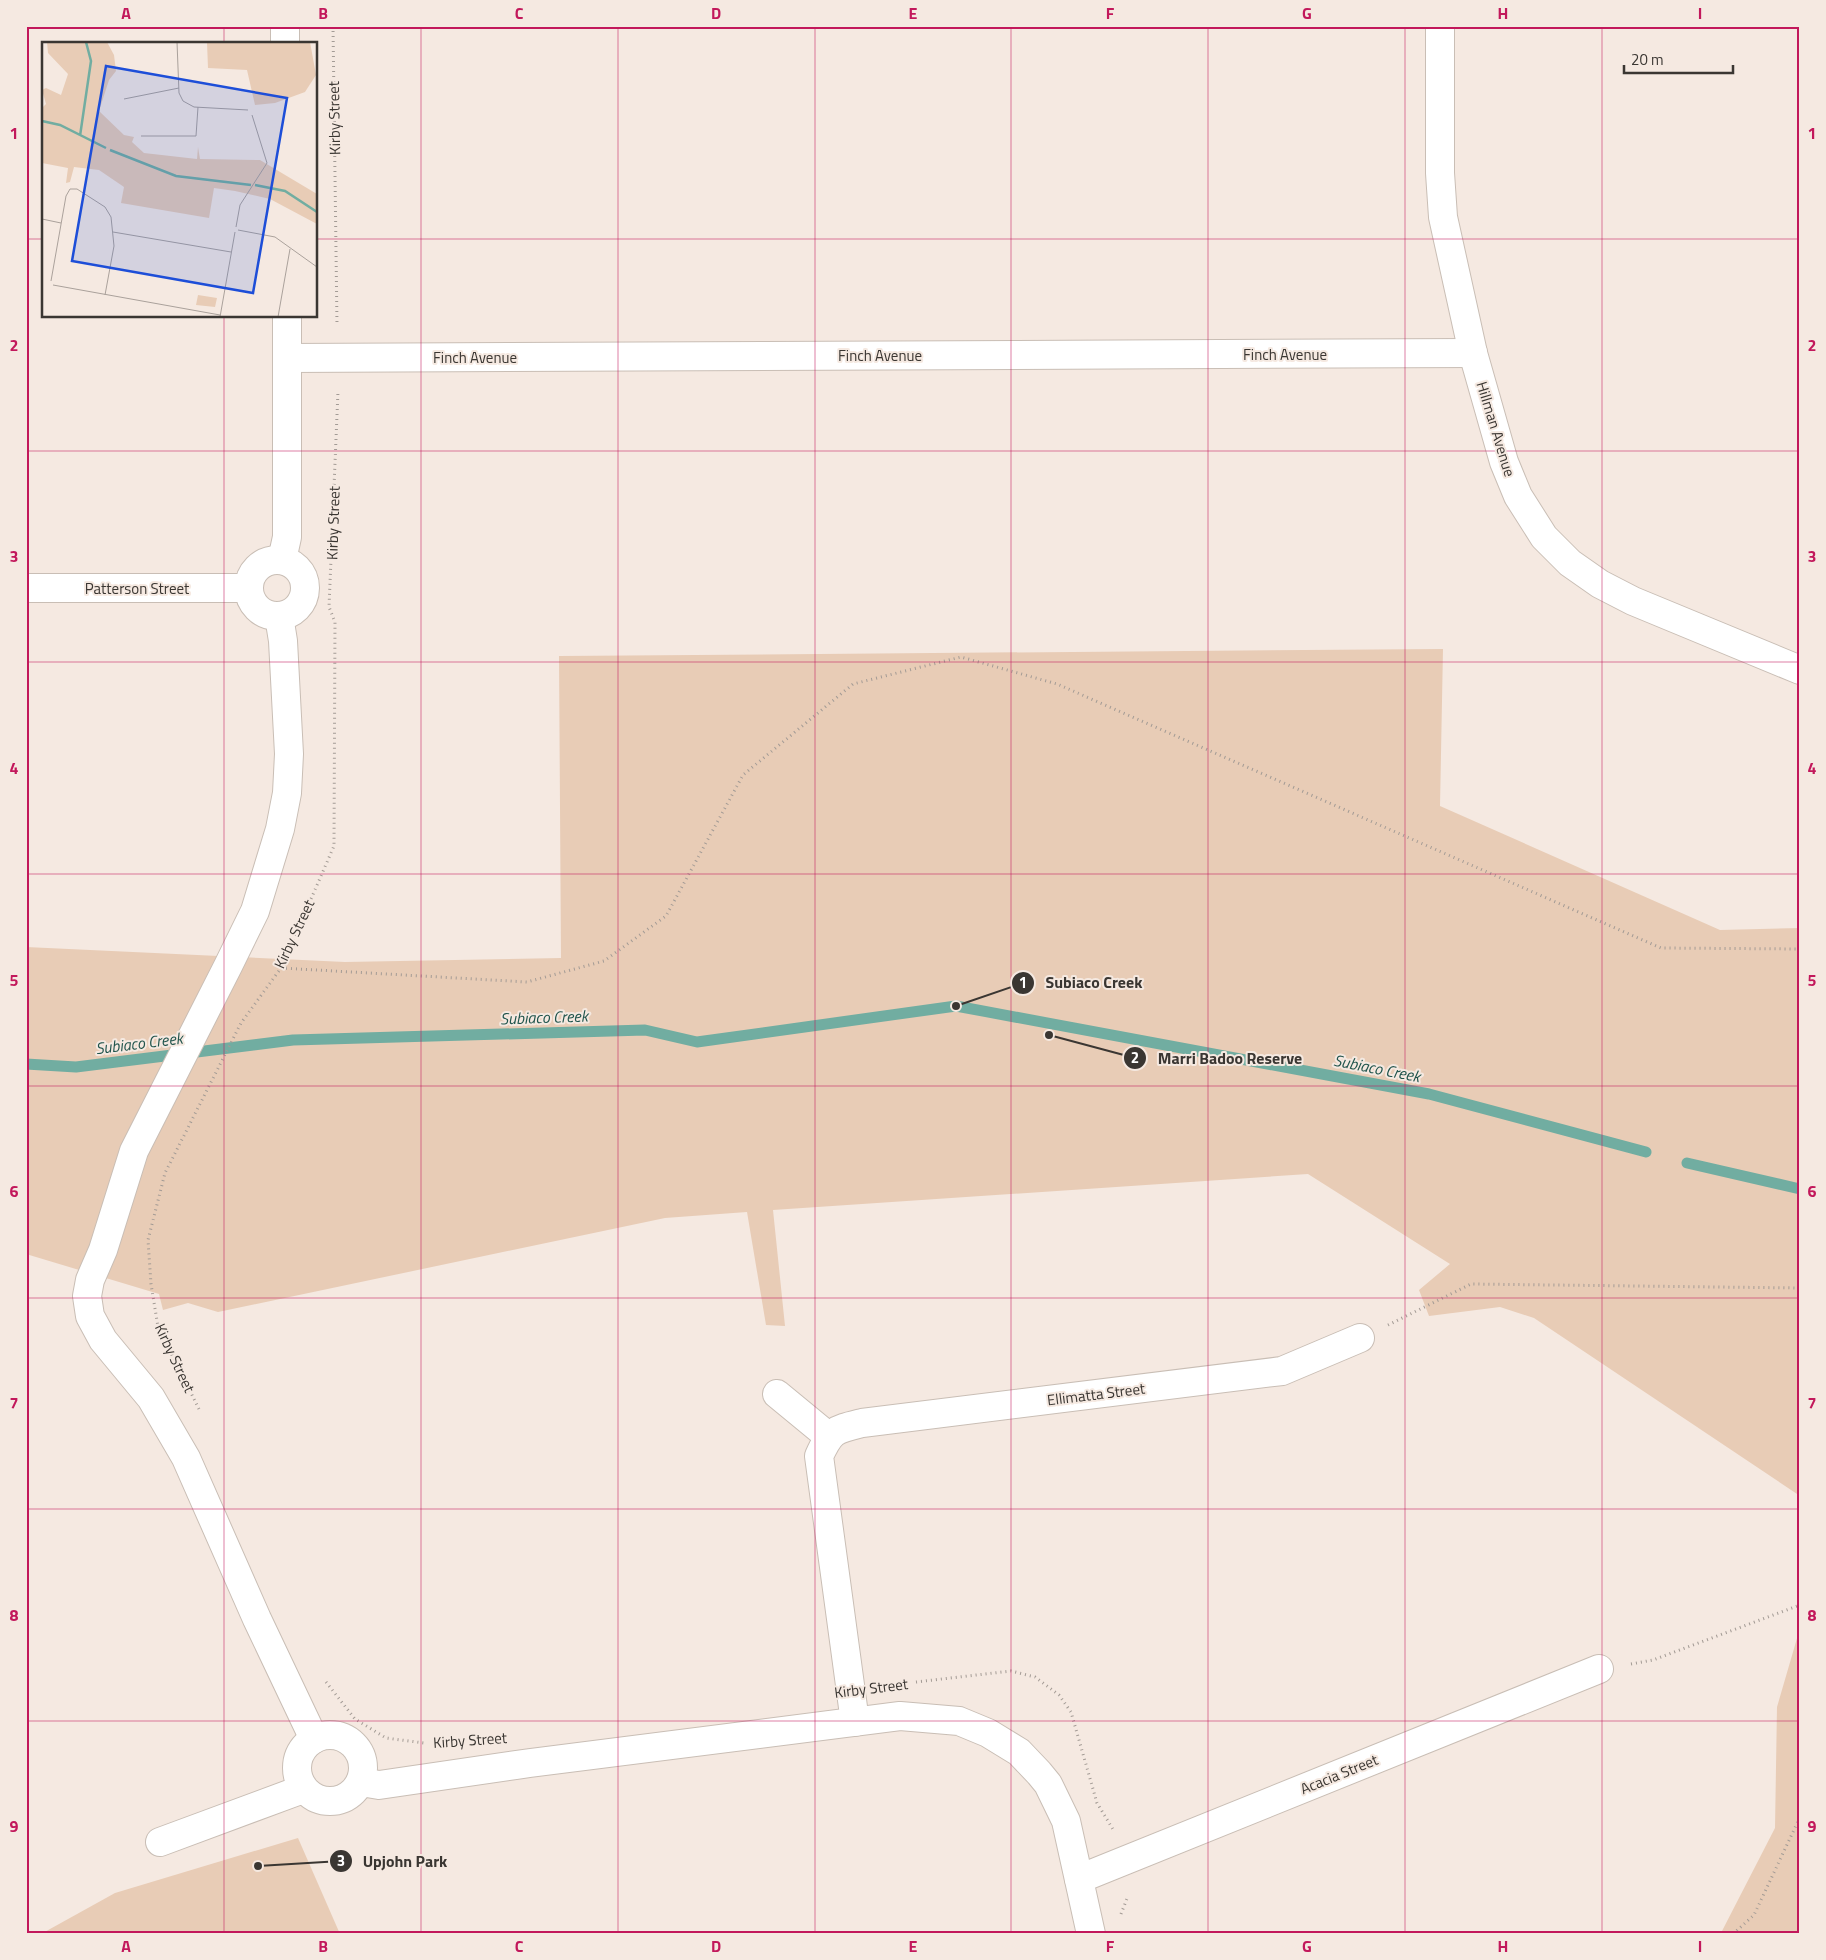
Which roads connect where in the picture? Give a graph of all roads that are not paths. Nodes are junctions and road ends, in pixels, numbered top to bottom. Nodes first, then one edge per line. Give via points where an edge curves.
1 (285, 26) edge
2 (1440, 26) edge
3 (285, 42) edge
4 (287, 318) edge
5 (1473, 354) junction
6 (287, 358) junction
7 (282, 560) junction
8 (26, 588) edge
9 (248, 588) junction
10 (279, 616) junction
11 (1800, 670) edge
12 (1360, 1338) road end
13 (777, 1394) dead end
14 (828, 1436) junction
15 (1599, 1669) road end
16 (856, 1722) junction
17 (314, 1739) junction
18 (361, 1782) junction
19 (304, 1789) junction
20 (160, 1842) dead end
21 (1079, 1879) junction
22 (1091, 1934) edge

1 - 3 street
2 - 5 street, Hillman Avenue via 1443,217
4 - 6 street
5 - 6 street, Finch Avenue
5 - 11 street, Hillman Avenue via 1504,462 1518,496 1544,537 1570,563 1600,584 1633,600
6 - 7 street via 287,537
7 - 9 street via 263,563 250,578
7 - 10 street via 298,569 306,585 302,602 296,609
8 - 9 street, Patterson Street
9 - 10 street via 250,597 261,612
10 - 17 street via 289,754 287,793 280,829 254,911 134,1151 87,1296 90,1316 103,1340 151,1398 186,1458
12 - 14 street, Ellimatta Street via 1282,1371 862,1423 838,1429
13 - 14 street
14 - 16 street via 819,1456
15 - 21 street, Acacia Street
16 - 18 street, Kirby Street via 379,1785
16 - 21 street, Kirby Street via 900,1716 959,1721 988,1733 1019,1752 1048,1784 1055,1797 1066,1821
17 - 18 street via 334,1735 353,1743 363,1761
17 - 19 street via 299,1756 298,1779
18 - 19 street via 345,1799 334,1802 312,1797
19 - 20 street
21 - 22 street, Kirby Street

